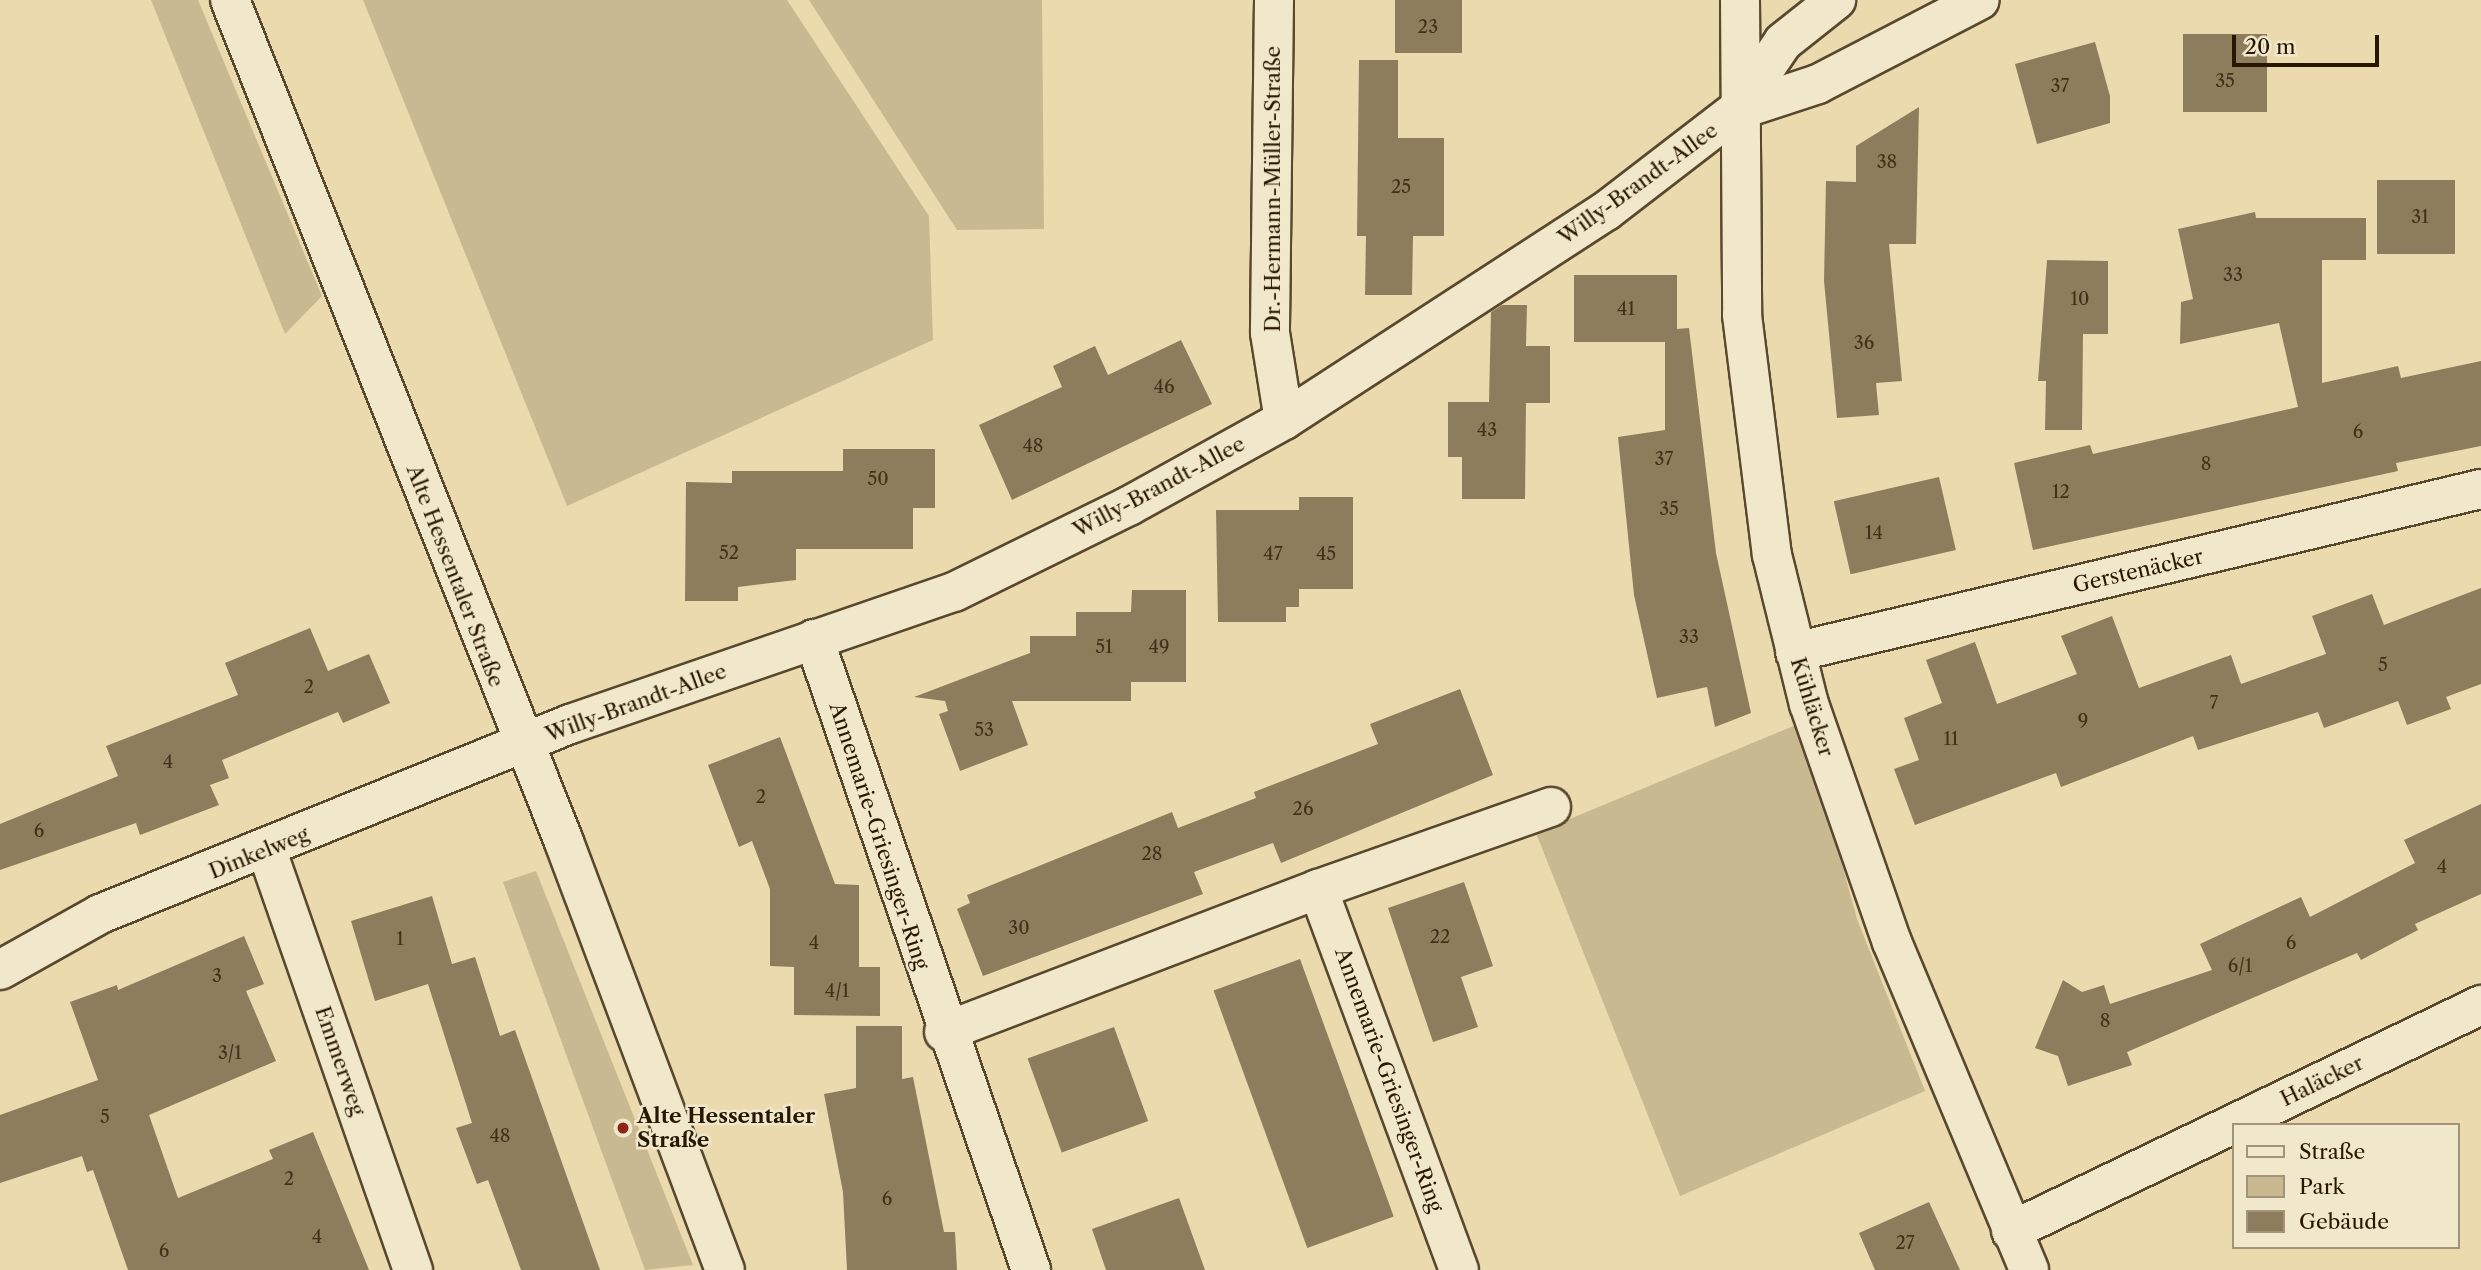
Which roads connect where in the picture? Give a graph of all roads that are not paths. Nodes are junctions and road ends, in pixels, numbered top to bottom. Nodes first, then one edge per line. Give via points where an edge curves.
1 (230, 0) edge
2 (1274, 0) edge
3 (1740, 0) edge
4 (1836, 0) edge
5 (1980, 0) edge
6 (1736, 111) junction
7 (1284, 420) junction
8 (2481, 489) edge
9 (814, 639) junction
10 (1795, 652) junction
11 (522, 746) junction
12 (1551, 807) dead end
13 (267, 851) junction
14 (1318, 889) junction
15 (0, 970) edge
16 (2481, 1005) edge
17 (944, 1032) junction
18 (2236, 1123) edge
19 (2232, 1125) edge
20 (2011, 1231) junction
21 (413, 1270) edge
22 (725, 1270) edge
23 (1031, 1270) edge
24 (1459, 1270) edge
25 (2029, 1270) edge

1 - 11 street, Alte Hessentaler Straße
2 - 7 street, Dr.-Hermann-Müller-Straße via 1270,333
3 - 6 street
4 - 6 street, Willy-Brandt-Allee via 1783,42
5 - 6 street, Willy-Brandt-Allee via 1818,84
6 - 7 street, Willy-Brandt-Allee via 1606,211
6 - 10 street, Kühläcker via 1742,315 1755,443
7 - 9 street, Willy-Brandt-Allee via 1129,506 954,592
8 - 10 street, Gerstenäcker
9 - 11 street, Willy-Brandt-Allee
9 - 17 street, Annemarie-Griesinger-Ring
10 - 20 street, Kühläcker via 1892,942
11 - 13 street, Dinkelweg
11 - 22 street, Alte Hessentaler Straße
12 - 14 street
13 - 15 street, Dinkelweg via 100,915
13 - 21 street, Emmerweg
14 - 17 street
14 - 24 street, Annemarie-Griesinger-Ring
16 - 18 street, Haläcker
17 - 23 street, Annemarie-Griesinger-Ring
19 - 20 street, Haläcker
20 - 25 street, Kühläcker

